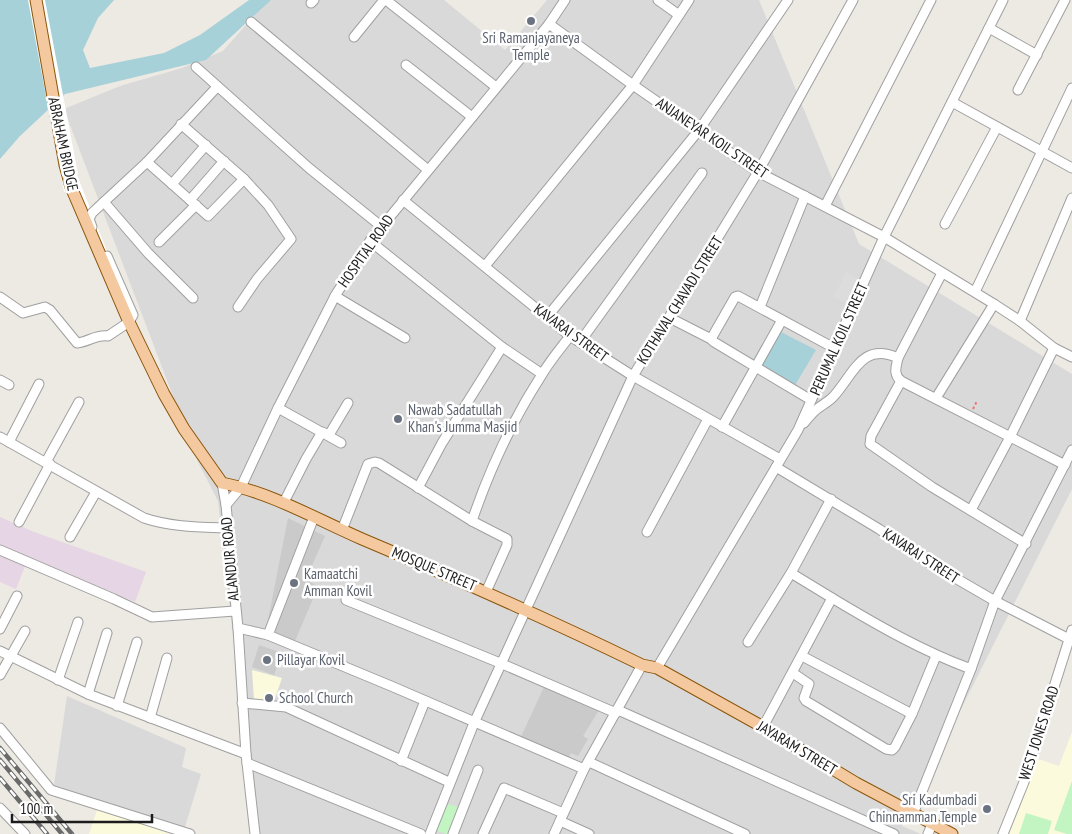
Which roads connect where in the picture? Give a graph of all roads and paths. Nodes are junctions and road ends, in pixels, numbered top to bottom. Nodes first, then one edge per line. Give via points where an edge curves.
1 (36, 0) edge
2 (385, 0) edge
3 (565, 0) edge
4 (658, 0) edge
5 (689, 0) edge
6 (788, 0) edge
7 (853, 0) edge
8 (931, 0) edge
9 (1003, 0) edge
10 (1065, 0) edge
11 (679, 15) junction
12 (251, 22) dead end
13 (549, 24) junction
14 (989, 28) junction
15 (354, 37) dead end
16 (1037, 55) junction
17 (406, 65) dead end
18 (196, 67) dead end
19 (633, 85) junction
20 (217, 87) junction
21 (496, 87) junction
22 (1072, 88) edge
23 (1018, 90) dead end
24 (952, 102) junction
25 (472, 117) junction
26 (181, 124) junction
27 (997, 127) junction
28 (699, 130) junction
29 (206, 145) junction
30 (1042, 152) junction
31 (224, 161) junction
32 (147, 162) junction
33 (1072, 168) edge
34 (428, 170) junction
35 (758, 172) junction
36 (702, 173) dead end
37 (244, 178) junction
38 (172, 184) junction
39 (805, 196) junction
40 (1072, 198) edge
41 (403, 200) junction
42 (104, 202) junction
43 (193, 203) junction
44 (825, 206) junction
45 (945, 224) dead end
46 (382, 227) junction
47 (884, 237) junction
48 (370, 240) junction
49 (159, 242) dead end
50 (485, 266) junction
51 (942, 273) junction
52 (974, 292) junction
53 (335, 296) junction
54 (0, 298) edge
55 (193, 298) dead end
56 (994, 304) junction
57 (238, 307) dead end
58 (760, 307) junction
59 (124, 309) joint
60 (547, 317) junction
61 (670, 318) junction
62 (782, 320) junction
63 (1020, 321) junction
64 (129, 322) junction
65 (570, 336) junction
66 (405, 338) dead end
67 (711, 339) junction
68 (580, 342) junction
69 (502, 347) junction
70 (834, 348) junction
71 (1054, 348) junction
72 (1072, 357) edge
73 (898, 358) junction
74 (756, 367) junction
75 (542, 374) junction
76 (633, 376) junction
77 (0, 380) edge
78 (901, 381) junction
79 (39, 384) dead end
80 (9, 385) dead end
81 (936, 398) junction
82 (811, 400) junction
83 (79, 402) dead end
84 (348, 403) dead end
85 (278, 408) junction
86 (708, 419) junction
87 (722, 427) junction
88 (798, 430) junction
89 (322, 432) junction
90 (0, 437) edge
91 (1010, 437) junction
92 (9, 442) junction
93 (341, 443) dead end
94 (1072, 450) edge
95 (48, 463) junction
96 (778, 463) junction
97 (1065, 465) junction
98 (222, 483) junction
99 (241, 487) junction
100 (418, 488) junction
101 (96, 492) junction
102 (831, 499) junction
103 (284, 502) junction
104 (226, 505) junction
105 (971, 510) junction
106 (314, 517) junction
107 (472, 521) junction
108 (18, 522) dead end
109 (227, 528) junction
110 (342, 530) junction
111 (647, 532) dead end
112 (70, 537) dead end
113 (1026, 544) junction
114 (0, 550) edge
115 (791, 573) junction
116 (486, 592) junction
117 (17, 596) dead end
118 (832, 598) junction
119 (346, 600) dead end
120 (995, 601) junction
121 (526, 609) junction
122 (235, 611) junction
123 (78, 622) dead end
124 (238, 628) junction
125 (0, 629) edge
126 (25, 631) dead end
127 (107, 632) dead end
128 (1070, 634) edge
129 (268, 635) junction
130 (137, 642) dead end
131 (748, 642) dead end
132 (0, 651) edge
133 (1069, 653) edge
134 (10, 655) junction
135 (802, 656) junction
136 (936, 656) junction
137 (167, 658) dead end
138 (500, 663) junction
139 (642, 665) junction
140 (657, 668) junction
141 (971, 669) junction
142 (793, 673) junction
143 (0, 675) edge
144 (58, 680) junction
145 (88, 694) junction
146 (425, 701) junction
147 (242, 703) junction
148 (117, 706) junction
149 (617, 712) junction
150 (912, 714) junction
151 (150, 718) junction
152 (474, 723) junction
153 (763, 727) junction
154 (0, 728) edge
155 (246, 758) junction
156 (401, 761) junction
157 (586, 766) junction
158 (478, 770) dead end
159 (449, 782) junction
160 (0, 808) edge
161 (913, 814) junction
162 (562, 817) junction
163 (400, 824) junction
164 (930, 829) edge
165 (25, 834) edge
166 (190, 834) edge
167 (255, 834) edge
168 (396, 834) edge
169 (421, 834) edge
170 (430, 834) edge
171 (453, 834) edge
172 (483, 834) edge
173 (554, 834) edge
174 (589, 834) edge
175 (745, 834) edge
176 (894, 834) edge
177 (952, 834) edge
178 (1003, 834) edge

1 - 59 main road, ABRAHAM BRIDGE via 68,176
2 - 15 street
2 - 21 street
3 - 13 street, HOSPITAL ROAD
4 - 11 street
5 - 11 street
6 - 28 street
7 - 35 street, KOTHAVAL CHAVADI STREET
8 - 44 street
9 - 14 street, PERUMAL KOIL STREET
10 - 16 street
11 - 19 street
12 - 34 street
13 - 19 street, ANJANEYAR KOIL STREET
13 - 21 street, HOSPITAL ROAD
14 - 16 street
14 - 24 street, PERUMAL KOIL STREET
16 - 23 street
17 - 25 street
18 - 20 street
19 - 28 street, ANJANEYAR KOIL STREET
19 - 50 street
20 - 26 street
20 - 46 street via 315,174
21 - 25 street, HOSPITAL ROAD
22 - 30 street
24 - 27 street
24 - 47 street, PERUMAL KOIL STREET
25 - 34 street, HOSPITAL ROAD
26 - 29 street
26 - 32 street
27 - 30 street
27 - 45 street
28 - 35 street, ANJANEYAR KOIL STREET
28 - 60 street
29 - 31 street
29 - 38 street
30 - 33 street
30 - 52 street
31 - 37 street
31 - 43 street
32 - 38 street
32 - 42 street
34 - 41 street, HOSPITAL ROAD
35 - 39 street, ANJANEYAR KOIL STREET
35 - 61 street, KOTHAVAL CHAVADI STREET
36 - 68 street
37 - 43 street via 208,216
37 - 57 street via 268,205 291,240
38 - 43 street
39 - 44 street, ANJANEYAR KOIL STREET
39 - 58 street
40 - 63 street
41 - 46 street, HOSPITAL ROAD
41 - 50 street, KAVARAI STREET
42 - 55 street
42 - 64 street via 89,219 130,306 133,315
43 - 49 street
44 - 47 street, ANJANEYAR KOIL STREET
46 - 48 street, HOSPITAL ROAD
47 - 51 street, ANJANEYAR KOIL STREET
47 - 70 street, PERUMAL KOIL STREET
48 - 53 street, HOSPITAL ROAD
48 - 69 street
50 - 60 street, KAVARAI STREET
51 - 52 street, ANJANEYAR KOIL STREET
51 - 73 street
52 - 56 street, ANJANEYAR KOIL STREET
53 - 66 street
53 - 85 street, HOSPITAL ROAD
54 - 64 street via 23,313 44,307 50,310 77,343 100,334 108,336
56 - 63 street, ANJANEYAR KOIL STREET
56 - 81 street
58 - 62 street
58 - 67 street via 742,296 735,297
59 - 64 main road, ALANDUR ROAD
60 - 65 street, KAVARAI STREET
61 - 67 street
61 - 76 street, KOTHAVAL CHAVADI STREET
62 - 70 street
62 - 74 street
63 - 71 street, ANJANEYAR KOIL STREET
64 - 98 main road, ALANDUR ROAD via 164,394
65 - 68 street, KAVARAI STREET
65 - 75 street
67 - 74 street
68 - 76 street, KAVARAI STREET
69 - 75 street
69 - 100 street
70 - 82 street, PERUMAL KOIL STREET
71 - 72 street, ANJANEYAR KOIL STREET
71 - 91 street
73 - 78 street via 895,371
73 - 88 street via 877,352 867,356 833,397
74 - 82 street
74 - 87 street
75 - 107 street via 499,453
76 - 86 street, KAVARAI STREET
76 - 121 street, KOTHAVAL CHAVADI STREET
77 - 80 street
78 - 81 street
78 - 105 street via 871,436 870,444
79 - 92 street
81 - 91 street
82 - 88 street, PERUMAL KOIL STREET
83 - 95 street
84 - 89 street via 328,435
85 - 89 street
85 - 99 street, HOSPITAL ROAD
86 - 87 street, KAVARAI STREET
86 - 111 street
87 - 96 street, KAVARAI STREET
88 - 96 street, PERUMAL KOIL STREET
89 - 93 street
89 - 103 street
90 - 92 street
91 - 97 street
91 - 105 street
92 - 95 street
94 - 97 street
95 - 101 street
95 - 108 street
96 - 102 street, KAVARAI STREET
96 - 140 street, PERUMAL KOIL STREET
97 - 113 street
98 - 99 main road, MOSQUE STREET
98 - 104 street, ALANDUR ROAD
99 - 103 main road, MOSQUE STREET
99 - 104 street, HOSPITAL ROAD
100 - 107 street
100 - 110 street via 379,463 368,464
101 - 109 street via 161,524
101 - 112 street
102 - 115 street
102 - 120 street, KAVARAI STREET
103 - 106 main road, MOSQUE STREET
104 - 109 street, ALANDUR ROAD
105 - 113 street
106 - 110 main road, MOSQUE STREET
106 - 129 street
107 - 116 street via 505,537 508,542
109 - 122 street, ALANDUR ROAD
110 - 116 main road, MOSQUE STREET
113 - 120 street
114 - 122 street via 152,617
115 - 118 street
115 - 131 street
116 - 121 main road, MOSQUE STREET
117 - 125 street
118 - 135 street
118 - 136 street
119 - 138 street
120 - 128 street, KAVARAI STREET
120 - 141 street
121 - 138 street, KOTHAVAL CHAVADI STREET
121 - 139 main road, MOSQUE STREET
122 - 124 street, ALANDUR ROAD
123 - 144 street
124 - 129 street
124 - 147 street, ALANDUR ROAD
126 - 134 street
127 - 145 street
128 - 133 street, WEST JONES ROAD
129 - 146 street
130 - 148 street
132 - 134 street
133 - 178 street, WEST JONES ROAD
134 - 143 street
134 - 144 street
135 - 142 street
135 - 150 street
136 - 141 street
136 - 150 street
137 - 151 street
138 - 149 street
138 - 152 street, KOTHAVAL CHAVADI STREET
139 - 140 main road, JAYARAM STREET
139 - 149 street
140 - 153 main road, JAYARAM STREET
141 - 161 street
142 - 150 street via 809,684 806,701 889,750 895,747
142 - 153 street
144 - 145 street
145 - 148 street
146 - 152 street
146 - 156 street
147 - 155 street, ALANDUR ROAD
147 - 156 street via 286,708
148 - 151 street
149 - 157 street
149 - 176 street
151 - 155 street
152 - 157 street
152 - 159 street, KOTHAVAL CHAVADI STREET
153 - 161 main road, JAYARAM STREET
154 - 166 street via 51,790
155 - 163 street
155 - 167 street, ALANDUR ROAD
156 - 159 street
157 - 162 street
157 - 175 street
158 - 171 street
159 - 170 street, KOTHAVAL CHAVADI STREET
160 - 165 street
161 - 164 main road, JAYARAM STREET
162 - 172 street via 504,788
162 - 173 street
162 - 174 street
163 - 168 street
163 - 169 street
164 - 177 main road, JAYARAM STREET

